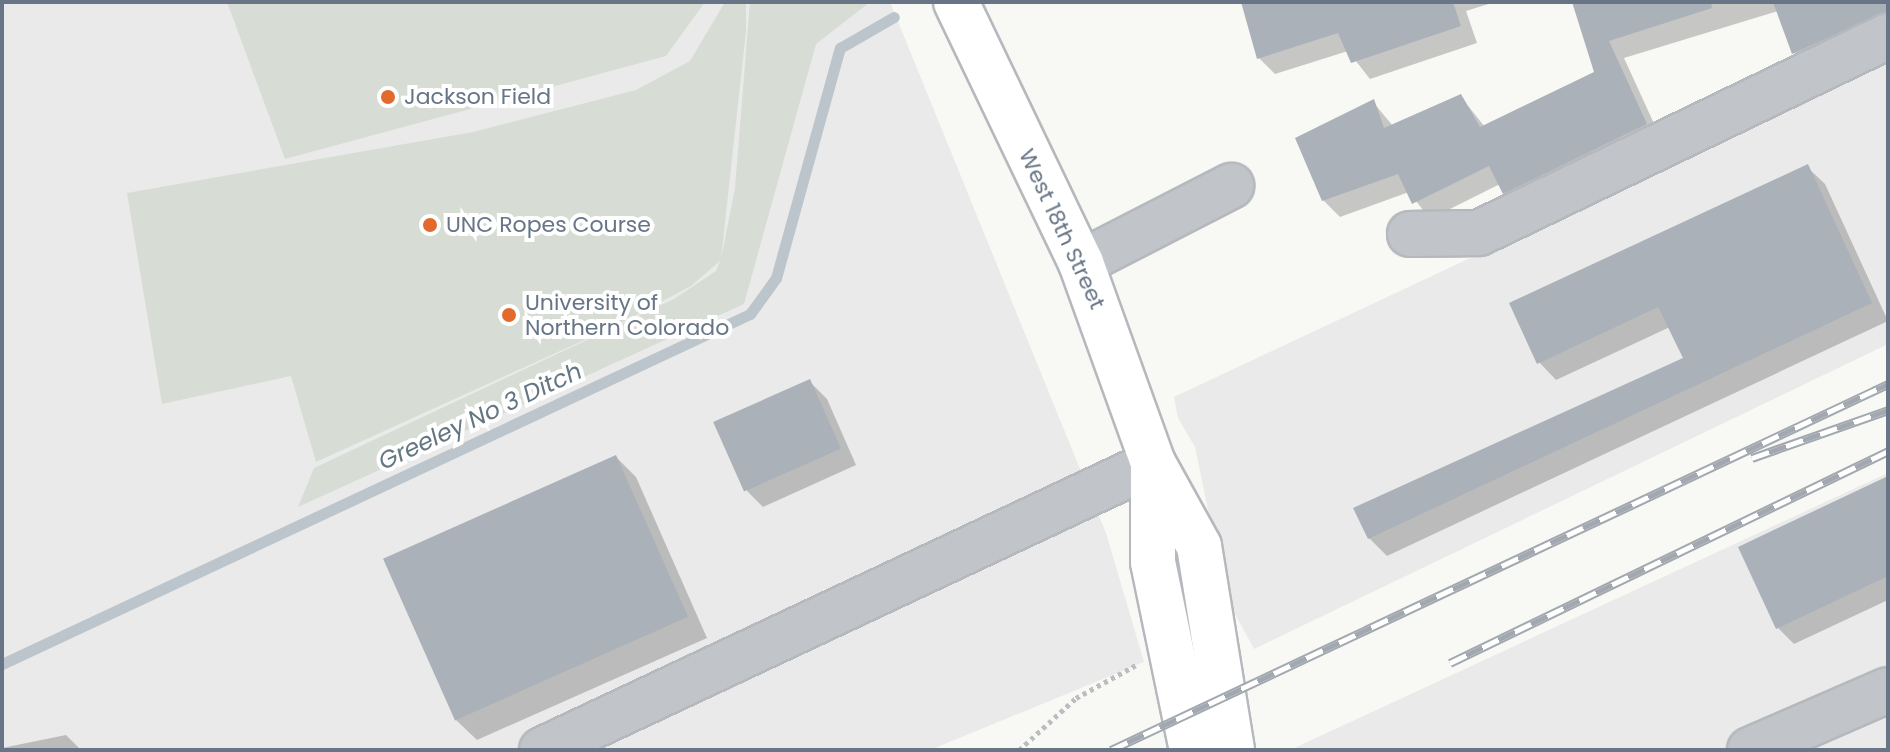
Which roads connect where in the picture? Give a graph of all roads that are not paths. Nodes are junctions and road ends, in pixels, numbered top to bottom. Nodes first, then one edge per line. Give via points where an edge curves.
1 (956, 2) edge
2 (1888, 36) edge
3 (1231, 186) dead end
4 (1410, 234) dead end
5 (1081, 263) junction
6 (1153, 463) junction
7 (1888, 690) edge
8 (542, 750) edge
9 (1192, 750) edge
10 (1232, 750) edge
11 (1750, 750) edge

1 - 5 main road, West 18th Street
2 - 4 lane via 1479,233
3 - 5 lane
5 - 6 main road, West 18th Street
6 - 8 lane
6 - 9 main road, West 18th Street via 1153,562
6 - 10 main road, West 18th Street via 1199,546
7 - 11 lane

